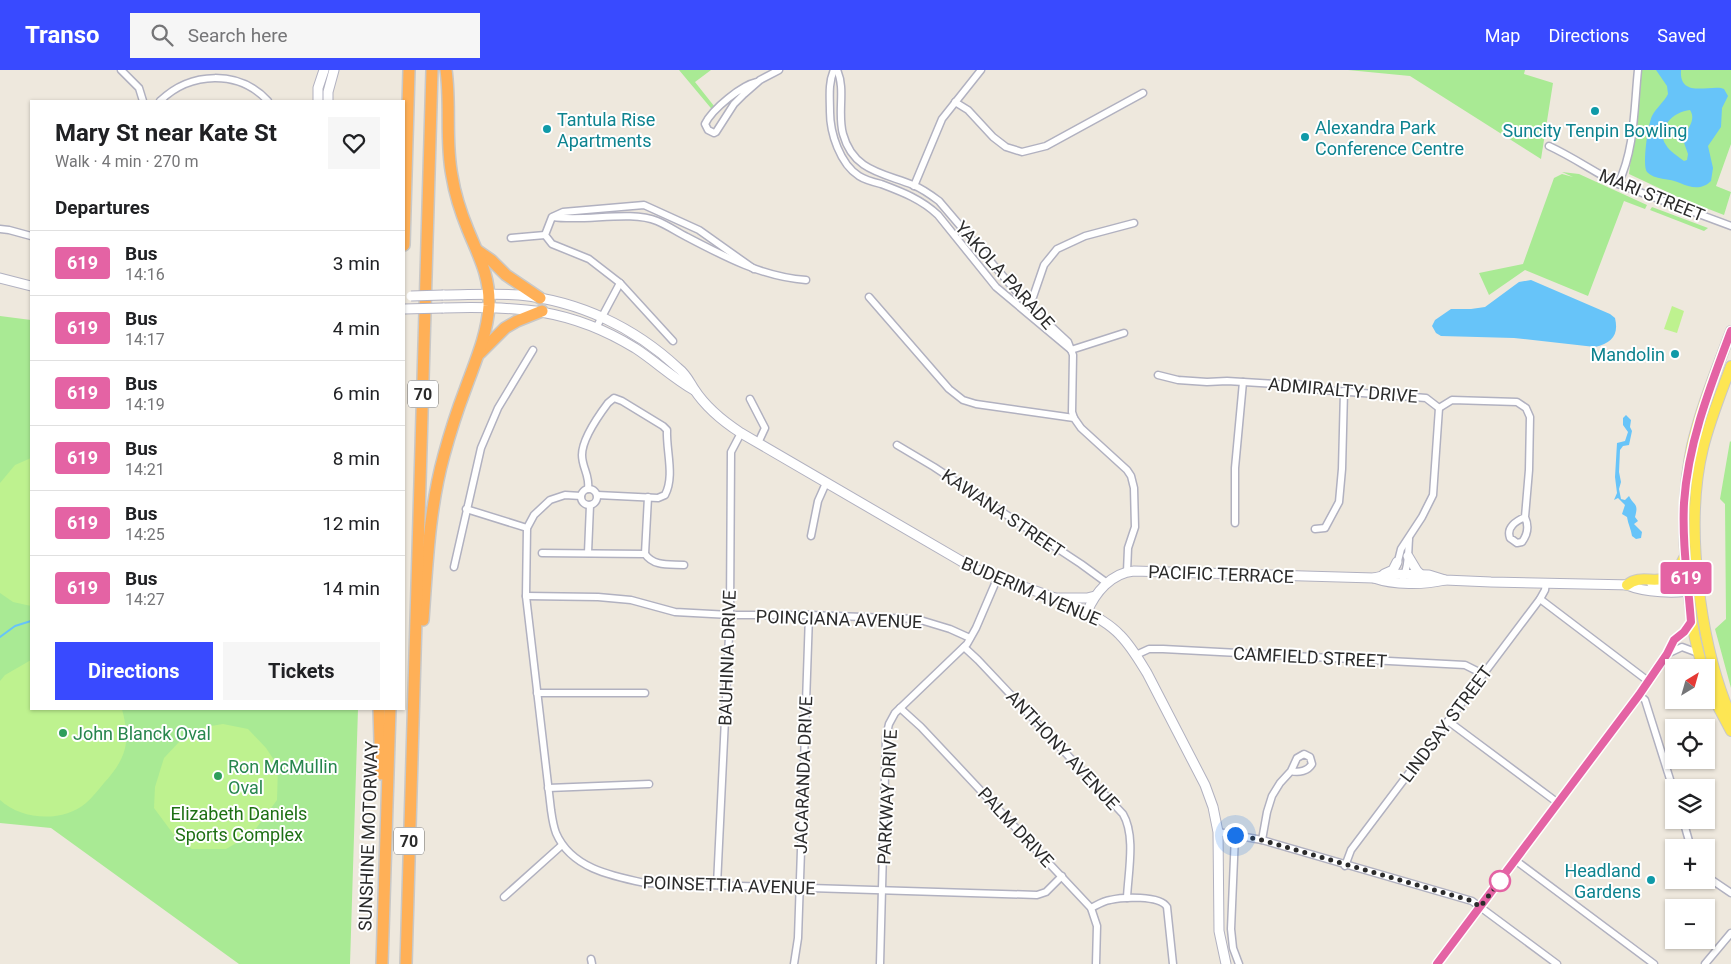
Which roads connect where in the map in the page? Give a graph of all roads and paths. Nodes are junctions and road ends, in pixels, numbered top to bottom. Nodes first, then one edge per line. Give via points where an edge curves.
1 (121, 70) edge
2 (324, 70) edge
3 (334, 70) edge
4 (409, 70) edge
5 (432, 70) edge
6 (446, 70) edge
7 (779, 70) edge
8 (836, 70) edge
9 (981, 70) edge
10 (1638, 70) edge
11 (757, 82) junction
12 (1143, 93) dead end
13 (143, 100) edge
14 (161, 100) edge
15 (267, 100) edge
16 (318, 100) edge
17 (328, 100) edge
18 (955, 102) junction
19 (1549, 146) dead end
20 (1618, 184) junction
21 (914, 186) junction
22 (405, 210) edge
23 (552, 217) junction
24 (1134, 223) dead end
25 (1731, 226) edge
26 (0, 229) edge
27 (545, 235) junction
28 (30, 236) edge
29 (511, 238) dead end
30 (478, 251) junction
31 (754, 269) junction
32 (0, 278) edge
33 (806, 280) dead end
34 (620, 283) junction
35 (30, 286) edge
36 (488, 294) junction
37 (405, 296) edge
38 (869, 297) dead end
39 (540, 298) junction
40 (1023, 305) junction
41 (488, 306) junction
42 (405, 309) edge
43 (542, 311) junction
44 (601, 316) junction
45 (596, 328) junction
46 (1731, 331) edge
47 (1124, 332) dead end
48 (673, 341) dead end
49 (533, 350) dead end
50 (1072, 350) junction
51 (479, 354) junction
52 (1731, 366) edge
53 (1158, 375) dead end
54 (1243, 382) junction
55 (694, 390) junction
56 (1344, 391) junction
57 (750, 399) dead end
58 (1439, 408) junction
59 (1074, 418) junction
60 (741, 433) junction
61 (758, 443) junction
62 (897, 444) dead end
63 (826, 483) junction
64 (588, 489) junction
65 (581, 496) junction
66 (597, 496) junction
67 (648, 497) junction
68 (590, 505) junction
69 (466, 509) junction
70 (1525, 517) dead end
71 (1235, 523) dead end
72 (527, 528) junction
73 (1315, 529) dead end
74 (811, 536) dead end
75 (1409, 537) junction
76 (542, 552) dead end
77 (588, 553) junction
78 (645, 554) junction
79 (1408, 556) junction
80 (1685, 558) junction
81 (1397, 562) junction
82 (684, 565) dead end
83 (454, 567) dead end
84 (1127, 572) junction
85 (1384, 574) junction
86 (1421, 575) junction
87 (1401, 577) junction
88 (1374, 578) junction
89 (997, 579) junction
90 (1445, 580) junction
91 (1107, 583) junction
92 (1546, 583) junction
93 (1627, 585) junction
94 (1700, 587) junction
95 (1687, 588) junction
96 (526, 596) junction
97 (1096, 596) junction
98 (1053, 598) junction
99 (1540, 600) junction
100 (1087, 612) junction
101 (730, 615) junction
102 (809, 615) junction
103 (1691, 622) junction
104 (970, 638) junction
105 (964, 647) junction
106 (1698, 653) junction
107 (1667, 654) junction
108 (1136, 655) junction
109 (1700, 659) edge
110 (1483, 674) junction
111 (1648, 681) junction
112 (537, 693) junction
113 (645, 693) dead end
114 (1639, 695) junction
115 (1715, 701) edge
116 (900, 708) junction
117 (379, 710) edge
118 (390, 710) edge
119 (1731, 717) edge
120 (413, 718) junction
121 (1448, 720) junction
122 (1731, 731) edge
123 (1291, 771) dead end
124 (1670, 779) edge
125 (649, 784) dead end
126 (548, 788) junction
127 (387, 800) junction
128 (1558, 803) junction
129 (1218, 832) junction
130 (1235, 835) junction
131 (1262, 840) junction
132 (562, 845) junction
133 (1515, 860) junction
134 (1345, 866) junction
135 (1062, 876) junction
136 (1715, 882) edge
137 (717, 886) junction
138 (800, 888) junction
139 (882, 890) junction
140 (1731, 893) edge
141 (504, 897) dead end
142 (1127, 898) junction
143 (1480, 907) junction
144 (1091, 908) junction
145 (1731, 932) edge
146 (382, 964) edge
147 (406, 964) edge
148 (794, 964) edge
149 (880, 964) edge
150 (1096, 964) edge
151 (1174, 964) edge
152 (1226, 964) edge
153 (1239, 964) edge
154 (1437, 964) edge
155 (1558, 964) edge
156 (1654, 964) edge
157 (1705, 964) edge

1 - 13 street via 139,88
2 - 16 main road
3 - 17 main road
4 - 22 highway
5 - 120 highway, 70
6 - 30 highway via 452,174 462,217
7 - 11 street
8 - 21 street, YAKOLA PARADE via 841,79 842,132 852,154 866,168
8 - 40 street, YAKOLA PARADE via 830,78 830,126 839,151 851,169 864,179 904,193 928,206 996,287
9 - 18 street
10 - 20 street via 1629,156
11 - 11 street via 734,104 716,132 708,130 707,120 721,106 748,84
12 - 18 street via 1046,146 1022,152 1006,147 968,110
14 - 15 street via 188,83 216,78 238,79 259,91
18 - 21 street via 942,119
19 - 20 street, MARI STREET
20 - 25 street, MARI STREET
21 - 40 street, YAKOLA PARADE via 939,201
23 - 27 street
23 - 31 street via 638,216 656,220 732,261
23 - 31 street via 563,212 644,205 699,230
24 - 40 street via 1085,236 1057,249 1044,265 1033,297
26 - 28 street
27 - 29 street
27 - 34 street via 552,244 590,259
30 - 36 highway
30 - 39 highway
31 - 33 street via 786,279
32 - 35 main road
34 - 44 street
34 - 48 street
36 - 37 main road, bridge
36 - 39 main road
36 - 41 highway
38 - 59 street via 949,389 963,400
39 - 44 main road
40 - 50 street, YAKOLA PARADE via 1068,342
41 - 42 main road, bridge
41 - 43 main road
41 - 51 highway
43 - 45 main road
43 - 51 highway via 505,328
44 - 45 street
44 - 55 main road via 661,352 687,377
45 - 55 main road via 636,349
46 - 80 main road via 1692,446 1684,504
47 - 50 street
49 - 69 street via 498,408 481,448
50 - 59 street
51 - 120 highway via 452,425 436,489 429,547 420,700
52 - 94 main road via 1703,450 1698,480 1695,512
53 - 54 street, ADMIRALTY DRIVE via 1178,380
54 - 56 street, ADMIRALTY DRIVE via 1299,384
54 - 71 street via 1235,468
55 - 60 main road, BUDERIM AVENUE
56 - 58 street, ADMIRALTY DRIVE via 1426,398
56 - 73 street via 1339,502 1325,528
57 - 61 street via 765,426
58 - 70 street, ADMIRALTY DRIVE via 1452,400 1508,401 1526,408 1530,418
58 - 75 street via 1433,495
59 - 84 street via 1127,470 1133,481 1135,527 1128,548
60 - 61 main road, BUDERIM AVENUE
60 - 101 street, BAUHINIA DRIVE via 731,452
61 - 63 main road, BUDERIM AVENUE
62 - 91 street, KAWANA STREET
63 - 74 street via 818,501
63 - 89 main road, BUDERIM AVENUE
64 - 65 street
64 - 66 street
64 - 67 street via 589,480 582,454 584,445 608,402 614,398 667,430 666,445 670,455 668,489 665,496
65 - 68 street via 583,502
65 - 72 street via 564,495 550,500 534,515
66 - 67 street
66 - 68 street
67 - 78 street
68 - 77 street
69 - 72 street
69 - 83 street
72 - 96 street, POINSETTIA AVENUE
75 - 79 street
75 - 81 street
76 - 77 street
77 - 78 street
78 - 82 street via 656,564
79 - 86 main road
79 - 87 street
80 - 93 main road via 1679,570 1671,576 1633,581
80 - 95 main road
81 - 85 main road via 1393,570
81 - 87 street
84 - 88 main road, PACIFIC TERRACE
84 - 91 main road, PACIFIC TERRACE
85 - 87 main road, PACIFIC TERRACE
85 - 88 main road, PACIFIC TERRACE
86 - 87 main road, PACIFIC TERRACE
86 - 90 main road, PACIFIC TERRACE
87 - 88 main road, PACIFIC TERRACE via 1384,581
87 - 90 main road, PACIFIC TERRACE via 1432,583
89 - 98 main road, BUDERIM AVENUE
89 - 104 street, PARKWAY DRIVE
90 - 92 main road, PACIFIC TERRACE
91 - 97 main road, PACIFIC TERRACE
92 - 93 main road, PACIFIC TERRACE
92 - 99 street, LINDSAY STREET
93 - 95 main road, PACIFIC TERRACE
94 - 95 main road, PACIFIC TERRACE
94 - 119 main road via 1715,674
95 - 103 main road
96 - 101 street, POINCIANA AVENUE via 631,600 675,612
96 - 112 street, POINSETTIA AVENUE
97 - 98 main road
97 - 100 main road, PACIFIC TERRACE
98 - 100 main road, BUDERIM AVENUE
99 - 110 street, LINDSAY STREET
99 - 111 street
100 - 108 main road, BUDERIM AVENUE via 1121,635
101 - 102 street, POINCIANA AVENUE
101 - 137 street, BAUHINIA DRIVE
102 - 104 street, POINCIANA AVENUE via 917,619
102 - 138 street, JACARANDA DRIVE
103 - 106 main road
103 - 107 street via 1674,640
104 - 105 street, PARKWAY DRIVE
105 - 116 street, PARKWAY DRIVE
105 - 142 street, ANTHONY AVENUE via 1123,814 1130,834
106 - 107 street via 1682,647
106 - 109 main road
107 - 111 street
108 - 110 street, CAMFIELD STREET via 1154,648 1466,665
108 - 129 main road, BUDERIM AVENUE via 1205,785
110 - 121 street, LINDSAY STREET
111 - 114 street
112 - 113 street
112 - 126 street, POINSETTIA AVENUE
114 - 124 street via 1644,700
114 - 128 street
115 - 122 main road
116 - 135 street, PALM DRIVE via 922,727
116 - 139 street, PARKWAY DRIVE via 886,737
117 - 127 highway via 381,785
118 - 127 highway, SUNSHINE MOTORWAY / 70
120 - 147 highway, 70
121 - 128 street
121 - 134 street, LINDSAY STREET via 1351,850
123 - 131 street via 1272,796
125 - 126 street
126 - 132 street, POINSETTIA AVENUE via 556,832
127 - 146 highway, SUNSHINE MOTORWAY / 70
128 - 133 street
129 - 130 street
129 - 152 main road, BUDERIM AVENUE via 1219,931
130 - 131 street
130 - 153 street via 1231,929
131 - 134 street
132 - 137 street, POINSETTIA AVENUE via 586,866 622,878 645,883
132 - 141 street
133 - 143 street
133 - 156 street
134 - 143 street via 1472,901
135 - 139 street, POINSETTIA AVENUE via 1039,895
135 - 144 street, PALM DRIVE
136 - 140 street
137 - 138 street, POINSETTIA AVENUE
138 - 139 street, POINSETTIA AVENUE
138 - 148 street, JACARANDA DRIVE
139 - 149 street, PARKWAY DRIVE
142 - 144 street via 1110,899
142 - 151 street via 1156,899 1166,905
143 - 154 street
143 - 155 street
144 - 150 street, PALM DRIVE via 1097,926
145 - 157 street

